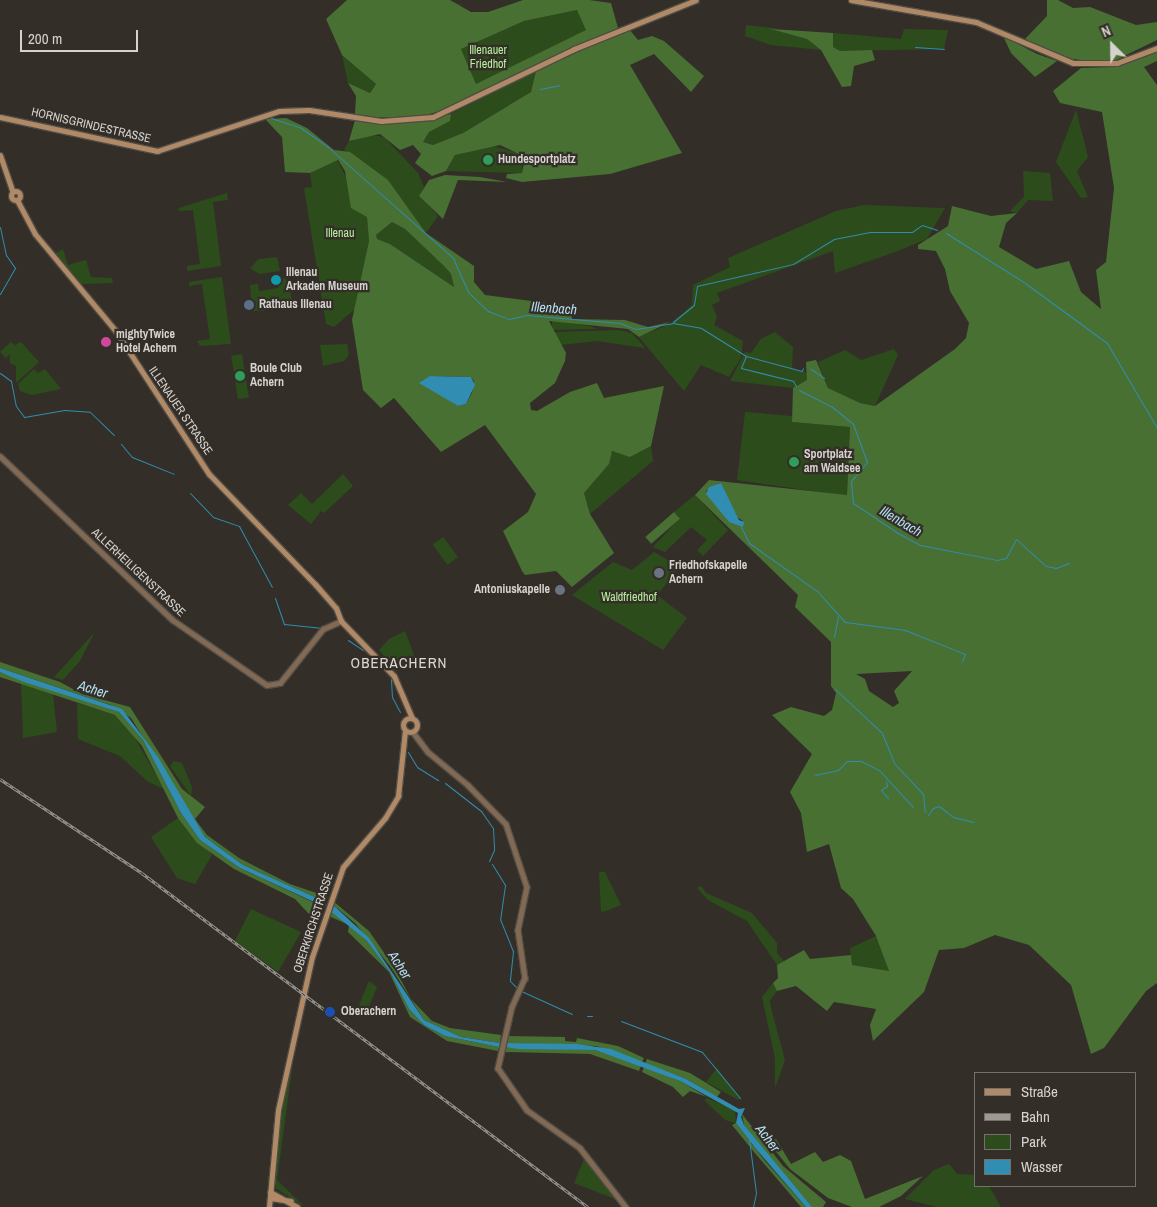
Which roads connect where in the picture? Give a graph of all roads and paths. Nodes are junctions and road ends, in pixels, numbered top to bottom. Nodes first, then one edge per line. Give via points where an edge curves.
1 (696, 0) edge
2 (851, 0) edge
3 (1157, 48) edge
4 (0, 117) edge
5 (0, 155) edge
6 (0, 456) edge
7 (341, 621) junction
8 (410, 718) junction
9 (412, 732) junction
10 (270, 1195) junction
11 (291, 1201) junction
12 (284, 1202) junction
13 (269, 1207) edge
14 (276, 1207) edge
15 (297, 1207) edge
16 (626, 1207) edge

1 - 4 main road, HORNISGRINDESTRASSE via 574,49 442,114 381,121 309,110 279,112 157,152
2 - 3 main road via 976,22 1072,63 1117,63
5 - 7 main road, ILLENAUER STRASSE via 13,192 20,194 17,200 35,234 115,330 209,474 331,602
6 - 7 street, ALLERHEILIGENSTRASSE via 173,620 252,676 275,685 322,630
7 - 8 main road, ILLENAUER STRASSE via 394,676
8 - 9 main road, ILLENAUER STRASSE
8 - 9 main road, OBERKIRCHSTRASSE via 403,724
9 - 10 main road, OBERKIRCHSTRASSE via 405,738 398,796 385,818 347,860 327,909 306,984 278,1110
9 - 16 street via 428,752 501,817 511,832 528,892 518,926 526,968 503,1040 498,1068 527,1110 580,1148
10 - 11 main road
10 - 12 main road
10 - 13 main road, OBERKIRCHSTRASSE
11 - 12 main road
11 - 15 main road
12 - 14 main road

